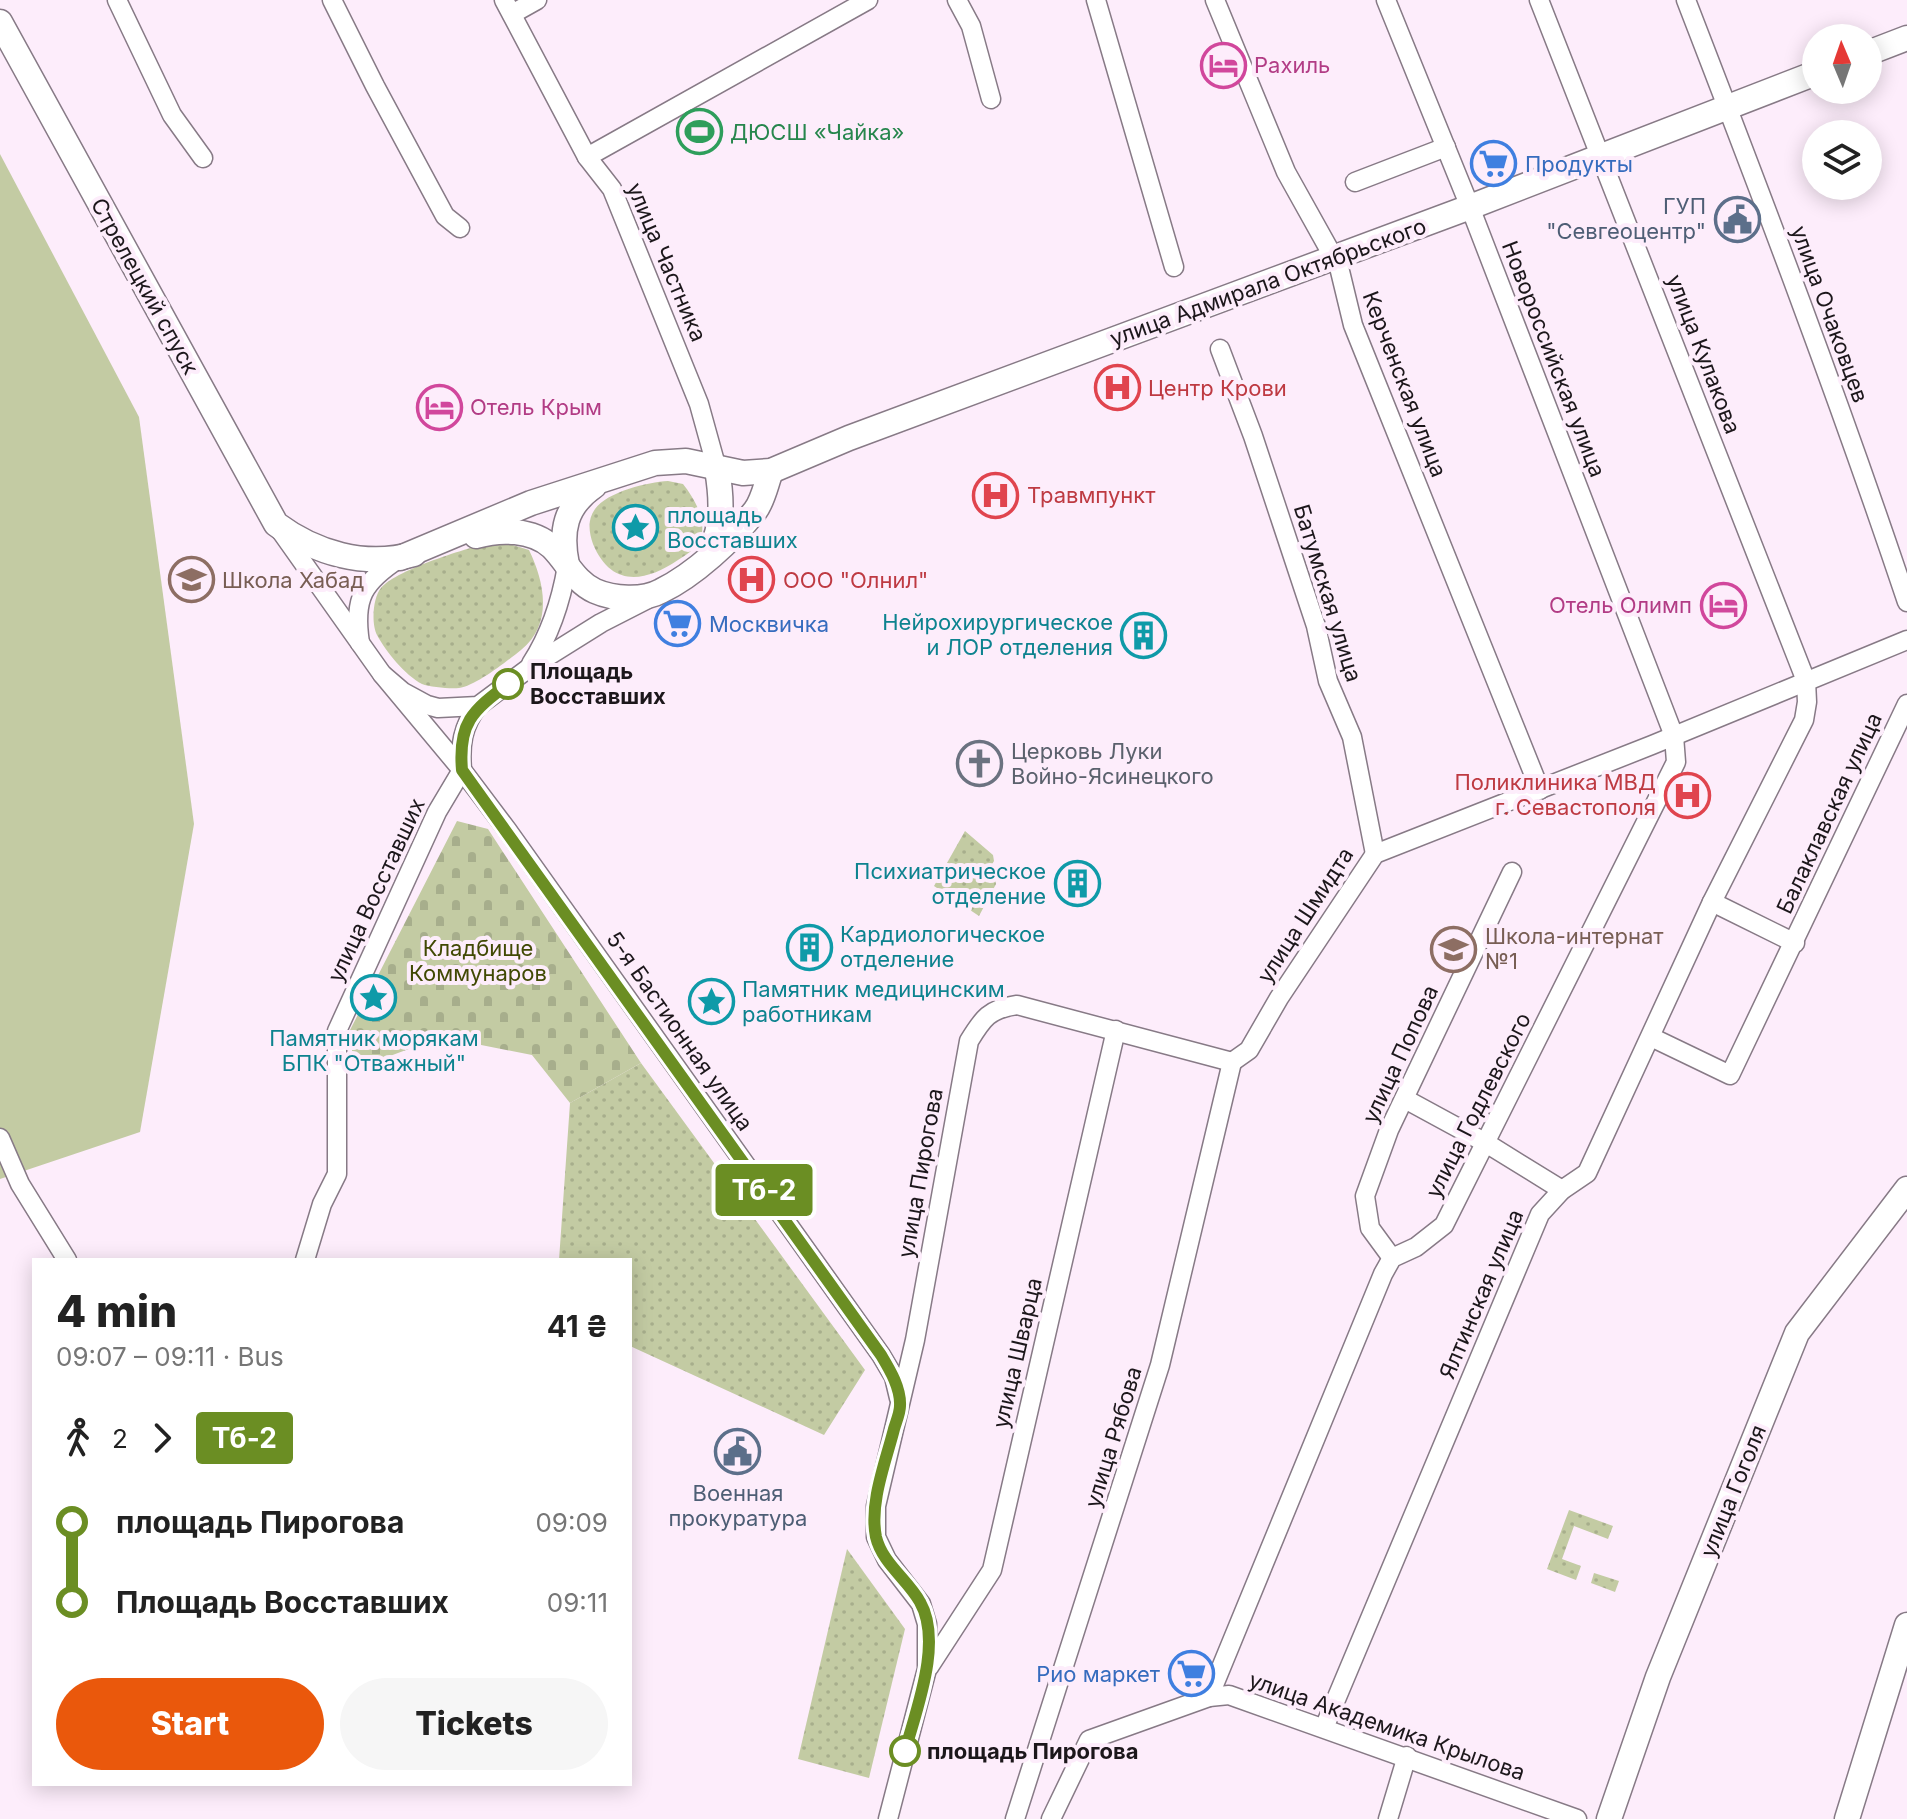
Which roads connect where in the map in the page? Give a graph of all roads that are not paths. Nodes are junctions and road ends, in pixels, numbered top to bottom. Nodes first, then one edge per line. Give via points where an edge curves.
1 (117, 0) edge
2 (332, 0) edge
3 (537, 0) edge
4 (868, 0) edge
5 (957, 0) edge
6 (1096, 0) edge
7 (1215, 0) edge
8 (1386, 0) edge
9 (1539, 0) edge
10 (1686, 0) edge
11 (508, 7) edge
12 (0, 22) edge
13 (1907, 38) edge
14 (1882, 48) edge
15 (1802, 78) edge
16 (991, 99) dead end
17 (1727, 106) junction
18 (1446, 147) junction
19 (1600, 156) junction
20 (587, 157) junction
21 (203, 158) dead end
22 (1355, 182) dead end
23 (1470, 207) junction
24 (460, 228) dead end
25 (1334, 258) junction
26 (1174, 267) dead end
27 (1220, 349) dead end
28 (717, 469) junction
29 (771, 471) junction
30 (603, 480) junction
31 (276, 524) junction
32 (400, 558) junction
33 (706, 560) junction
34 (567, 566) junction
35 (659, 593) junction
36 (1907, 602) edge
37 (1907, 640) edge
38 (360, 645) junction
39 (529, 668) junction
40 (382, 674) junction
41 (1806, 681) junction
42 (1907, 704) edge
43 (478, 706) junction
44 (1674, 736) junction
45 (462, 770) junction
46 (1540, 790) junction
47 (1375, 854) junction
48 (1512, 872) dead end
49 (1712, 902) junction
50 (1795, 943) junction
51 (1116, 1030) junction
52 (1651, 1037) junction
53 (1232, 1062) junction
54 (1405, 1099) junction
55 (0, 1138) edge
56 (1486, 1143) junction
57 (1907, 1189) edge
58 (1562, 1190) junction
59 (66, 1258) edge
60 (306, 1258) edge
61 (1392, 1258) junction
62 (915, 1340) junction
63 (881, 1355) junction
64 (901, 1404) junction
65 (1907, 1625) edge
66 (927, 1669) junction
67 (1209, 1697) junction
68 (1324, 1728) junction
69 (1407, 1756) junction
70 (888, 1819) edge
71 (1015, 1819) edge
72 (1051, 1819) edge
73 (1388, 1819) edge
74 (1577, 1819) edge
75 (1609, 1819) edge
76 (1847, 1819) edge

1 - 21 street via 172,115
2 - 24 street via 445,216
3 - 11 street
4 - 20 street
5 - 16 street via 971,26
6 - 26 street
7 - 25 street, Керченская улица via 1286,172
8 - 18 street, Новороссийская улица
9 - 19 street, улица Кулакова
10 - 17 street, улица Очаковцев
11 - 20 street, улица Частника
12 - 31 main road, Стрелецкий спуск
13 - 14 main road
15 - 17 main road, улица Адмирала Октябрьского
17 - 19 main road, улица Адмирала Октябрьского
17 - 36 street, улица Очаковцев
18 - 22 street
18 - 23 street, Новороссийская улица
19 - 23 main road, улица Адмирала Октябрьского
19 - 41 street, улица Кулакова
20 - 28 street, улица Частника via 612,189 699,404
23 - 25 main road, улица Адмирала Октябрьского
23 - 44 street, Новороссийская улица
25 - 29 main road, улица Адмирала Октябрьского
25 - 46 street, Керченская улица via 1353,325
27 - 47 street, Батумская улица via 1316,626 1328,681 1352,737
28 - 29 main road, улица Адмирала Октябрьского
28 - 30 main road via 673,460
28 - 33 main road via 720,524
29 - 33 main road via 757,509
30 - 32 main road via 531,503
30 - 34 main road via 581,495 567,516
31 - 32 main road, Стрелецкий спуск via 299,542 346,558
31 - 38 street
32 - 34 main road via 485,533 513,531 552,547
32 - 38 street via 367,583 357,616
33 - 35 main road
34 - 35 main road via 586,587 613,597
34 - 39 street via 553,622
35 - 39 street
37 - 41 street, улица Шмидта
38 - 40 street
39 - 43 street
40 - 43 street via 427,705
40 - 45 street, 5-я Бастионная улица
41 - 44 street, улица Шмидта
41 - 49 street, Ялтинская улица via 1804,720
42 - 50 street, Балаклавская улица
43 - 45 street via 461,738
44 - 46 street, улица Шмидта
44 - 56 street, улица Годлевского via 1676,762
45 - 60 street, улица Восставших via 437,812 337,1031 337,1174
45 - 63 street, 5-я Бастионная улица
46 - 47 street, улица Шмидта
47 - 53 street, улица Шмидта via 1249,1050
48 - 54 street, улица Попова
49 - 50 street, Балаклавская улица
49 - 52 street, Ялтинская улица
50 - 52 street, Балаклавская улица via 1730,1075
51 - 53 street
51 - 62 street, улица Пирогова via 1017,1005 984,1017 967,1050
51 - 66 street, улица Шварца via 992,1570
52 - 58 street, Ялтинская улица via 1587,1173
53 - 71 street, улица Рябова via 1160,1365
54 - 56 street
54 - 61 street, улица Попова via 1365,1196 1370,1228
55 - 59 street via 20,1184
56 - 58 street
56 - 61 street, улица Годлевского via 1444,1225
57 - 75 main road, улица Гоголя via 1797,1333 1658,1677
58 - 68 street, Ялтинская улица via 1540,1214
61 - 67 street
62 - 63 street via 898,1359
62 - 64 street, улица Пирогова
63 - 64 street, 5-я Бастионная улица
64 - 66 street, улица Пирогова via 876,1506 876,1537 921,1604 927,1624
65 - 76 main road
66 - 70 street
67 - 68 street, улица Академика Крылова via 1229,1695
67 - 72 street, улица Академика Крылова via 1089,1740
68 - 69 street, улица Академика Крылова
69 - 73 street
69 - 74 street, улица Академика Крылова

